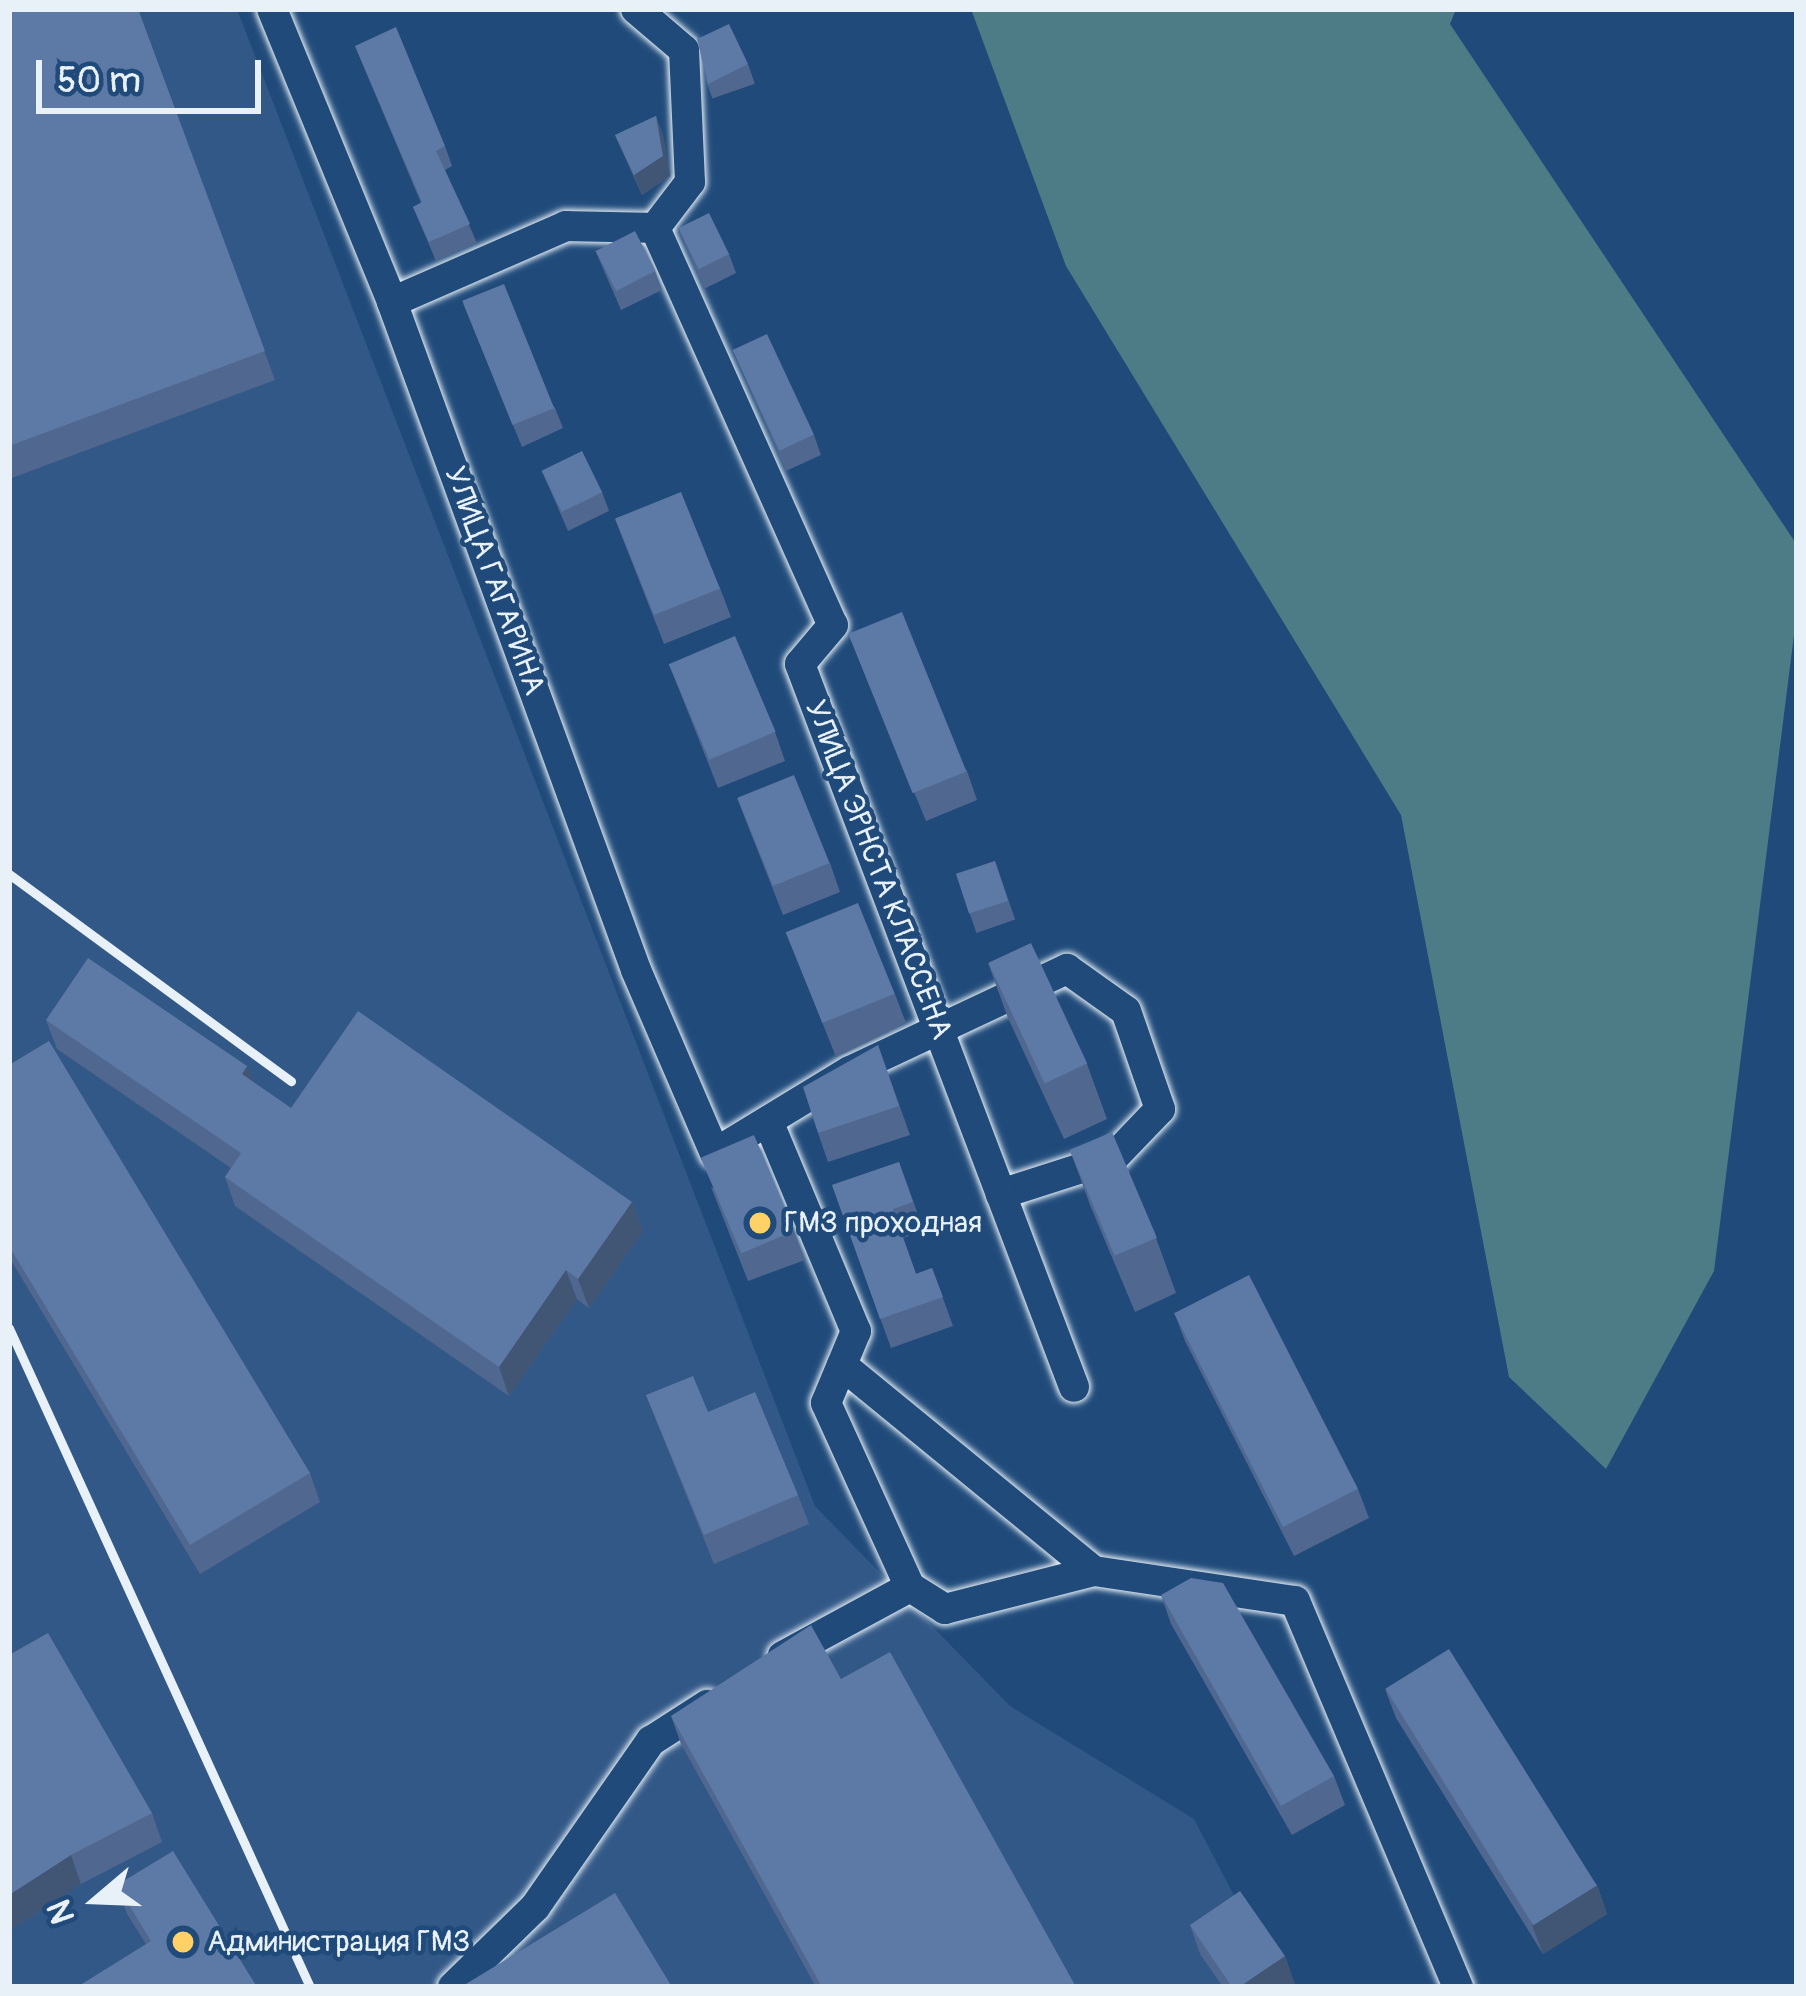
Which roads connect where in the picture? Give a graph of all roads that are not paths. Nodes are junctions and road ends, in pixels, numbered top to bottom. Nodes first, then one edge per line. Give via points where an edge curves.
1 (272, 9) edge
2 (636, 9) edge
3 (655, 228) junction
4 (392, 302) junction
5 (940, 1032) junction
6 (768, 1121) junction
7 (1001, 1194) junction
8 (842, 1364) junction
9 (1074, 1387) dead end
10 (1094, 1571) junction
11 (910, 1587) junction
12 (453, 1987) edge
13 (1458, 1987) edge

1 - 4 street, УЛИЦА ГАГАРИНА
2 - 3 street via 684,50 690,182
3 - 4 street via 566,226
3 - 5 street, УЛИЦА ЭРНСТА КЛАССЕНА via 833,625 800,664
4 - 6 street, УЛИЦА ГАГАРИНА via 636,970 716,1153
5 - 6 street via 850,1071
5 - 7 street, УЛИЦА ЭРНСТА КЛАССЕНА
5 - 7 street via 1067,969 1126,1011 1160,1109 1114,1158
6 - 8 street via 856,1331
7 - 9 street, УЛИЦА ЭРНСТА КЛАССЕНА
8 - 10 street
8 - 11 street via 826,1403
10 - 11 street via 945,1609
10 - 13 street via 1295,1601
11 - 12 street via 841,1618 651,1741 535,1907

